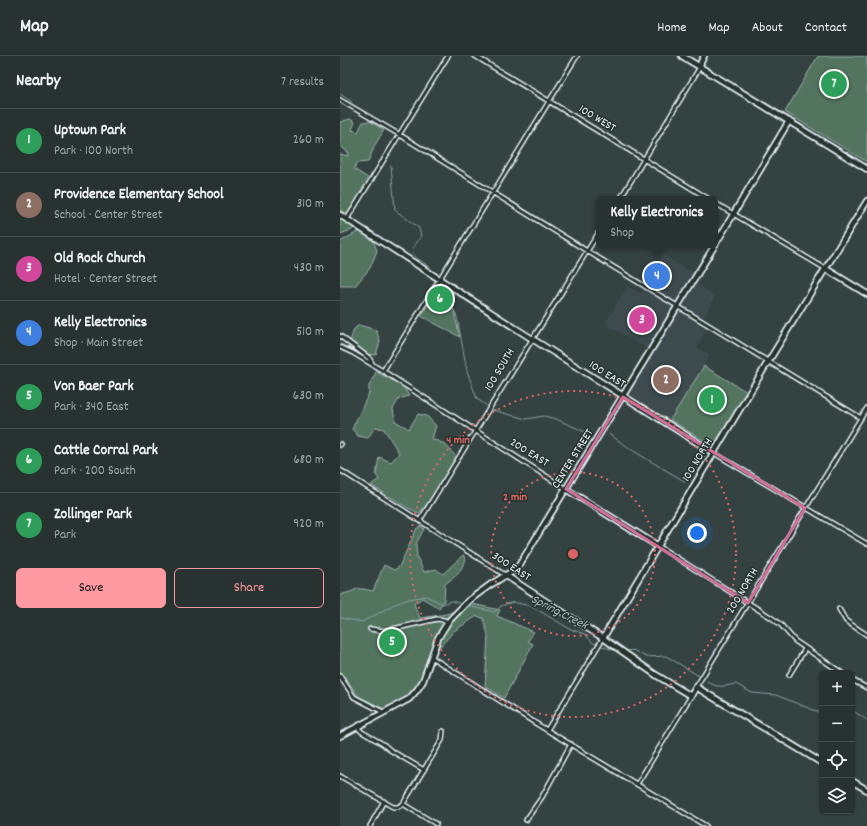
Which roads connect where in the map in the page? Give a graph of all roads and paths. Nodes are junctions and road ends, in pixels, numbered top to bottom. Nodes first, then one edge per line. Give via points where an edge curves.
1 (448, 56) edge
2 (475, 56) edge
3 (577, 56) edge
4 (682, 56) edge
5 (704, 56) edge
6 (700, 67) junction
7 (340, 100) edge
8 (549, 101) junction
9 (789, 121) junction
10 (400, 135) junction
11 (644, 160) junction
12 (867, 169) edge
13 (493, 192) junction
14 (622, 196) edge
15 (704, 196) edge
16 (867, 201) edge
17 (718, 205) edge
18 (734, 214) junction
19 (340, 215) edge
20 (347, 219) junction
21 (596, 237) edge
22 (718, 240) edge
23 (713, 248) edge
24 (587, 251) junction
25 (826, 269) junction
26 (440, 280) junction
27 (867, 294) edge
28 (678, 305) junction
29 (340, 336) edge
30 (532, 339) junction
31 (340, 347) edge
32 (768, 362) junction
33 (374, 366) junction
34 (383, 371) junction
35 (623, 397) junction
36 (867, 408) edge
37 (866, 413) edge
38 (861, 418) junction
39 (475, 431) junction
40 (714, 453) junction
41 (340, 470) edge
42 (566, 489) junction
43 (805, 508) junction
44 (420, 520) junction
45 (867, 544) edge
46 (658, 546) junction
47 (516, 569) junction
48 (505, 575) junction
49 (516, 582) junction
50 (748, 603) junction
51 (839, 609) dead end
52 (448, 622) junction
53 (370, 630) dead end
54 (867, 635) edge
55 (603, 638) junction
56 (805, 649) junction
57 (431, 657) junction
58 (839, 670) edge
59 (789, 675) dead end
60 (340, 676) edge
61 (855, 682) edge
62 (696, 687) junction
63 (867, 688) edge
64 (691, 696) junction
65 (383, 712) junction
66 (357, 726) junction
67 (547, 730) junction
68 (443, 731) dead end
69 (340, 736) edge
70 (571, 744) junction
71 (819, 761) edge
72 (424, 770) junction
73 (340, 776) edge
74 (855, 783) edge
75 (637, 784) junction
76 (867, 790) edge
77 (384, 801) junction
78 (403, 804) junction
79 (526, 820) dead end
80 (436, 824) dead end
81 (370, 826) edge
82 (706, 826) edge

1 - 10 street
2 - 8 street, 100 WEST
3 - 8 street
4 - 6 street
5 - 6 street
6 - 9 street
6 - 11 street
7 - 10 street
8 - 11 street, 100 WEST
8 - 13 street
9 - 12 street
9 - 18 street, CENTER STREET
10 - 13 street
10 - 20 street
11 - 14 street
11 - 15 street, 100 WEST
13 - 24 street
13 - 26 street
16 - 25 street, 100 NORTH
17 - 18 street
18 - 22 street, CENTER STREET
18 - 25 street
19 - 20 street, 100 EAST
20 - 26 street, 100 EAST
21 - 24 street, 100 SOUTH
23 - 28 street, CENTER STREET
24 - 28 street
24 - 30 street, 100 SOUTH
25 - 27 street
25 - 32 street, 100 NORTH
26 - 30 street, 100 EAST
26 - 34 street
28 - 32 street
28 - 35 street, CENTER STREET
29 - 33 street via 369,358
30 - 35 street, 100 EAST
30 - 39 street, 100 SOUTH
31 - 33 street, 200 EAST
32 - 38 street
32 - 40 street, 100 NORTH
33 - 34 street, 200 EAST
34 - 39 street, 200 EAST
35 - 40 street, 100 EAST
35 - 42 street, CENTER STREET
36 - 37 street, 200 NORTH
37 - 38 street, 200 NORTH
38 - 43 street, 200 NORTH
39 - 42 street, 200 EAST
39 - 44 street, 100 SOUTH
40 - 43 street, 100 EAST
40 - 46 street, 100 NORTH
41 - 44 street, 300 EAST
42 - 46 street, 200 EAST
42 - 47 street, CENTER STREET
43 - 45 street, 100 EAST
43 - 50 street, 200 NORTH
44 - 48 street, 300 EAST
46 - 50 street, 200 EAST
46 - 55 street, 100 NORTH
47 - 48 street, CENTER STREET
47 - 49 street
48 - 49 street, 300 EAST
48 - 52 street, CENTER STREET via 468,601
49 - 55 street, 300 EAST
50 - 56 street, 200 EAST via 781,625
50 - 62 street, 200 NORTH
51 - 54 street via 846,621
52 - 53 street via 437,619 384,631
52 - 57 street, CENTER STREET via 438,638
55 - 64 street, 300 EAST
55 - 67 street, 100 NORTH
56 - 58 street, 200 EAST
56 - 59 street
57 - 65 street, CENTER STREET via 423,681 417,690 409,699
57 - 67 street
60 - 65 street via 354,697
61 - 63 street
62 - 64 street, 200 NORTH
62 - 71 street
64 - 75 street, 200 NORTH
65 - 66 street, CENTER STREET
66 - 69 street, CENTER STREET
66 - 72 street via 362,732
67 - 70 street
68 - 72 street via 442,740
70 - 75 street
70 - 79 street via 542,797
72 - 78 street
73 - 77 street
74 - 76 street
75 - 82 street
77 - 78 street via 393,807
77 - 81 street
78 - 80 street

